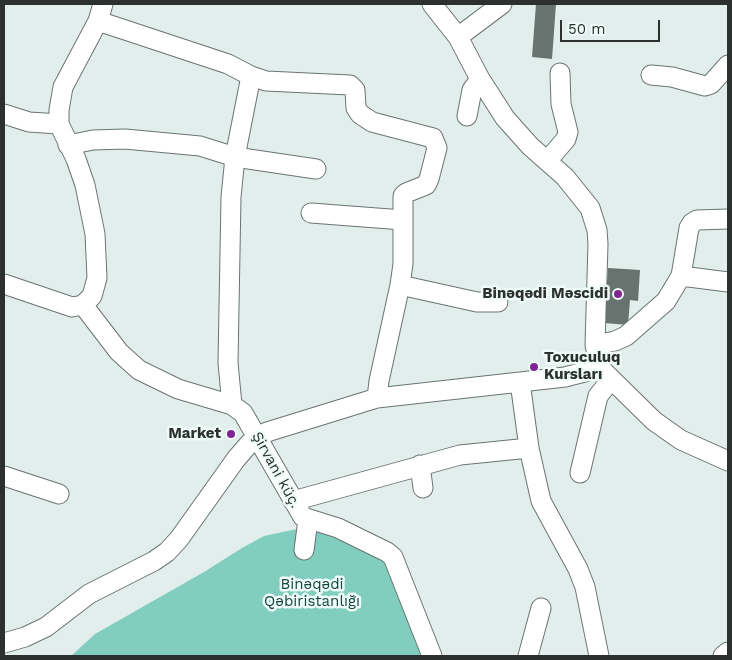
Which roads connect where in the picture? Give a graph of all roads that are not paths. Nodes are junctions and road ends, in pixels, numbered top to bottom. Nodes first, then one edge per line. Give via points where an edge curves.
1 (432, 4) edge
2 (502, 4) edge
3 (101, 12) edge
4 (458, 36) junction
5 (728, 65) edge
6 (560, 73) dead end
7 (251, 76) junction
8 (651, 76) dead end
9 (480, 79) junction
10 (4, 114) edge
11 (467, 116) dead end
12 (59, 124) junction
13 (68, 145) junction
14 (235, 157) junction
15 (548, 160) junction
16 (316, 170) dead end
17 (311, 213) dead end
18 (728, 218) edge
19 (403, 220) junction
20 (682, 276) junction
21 (728, 282) edge
22 (4, 284) edge
23 (400, 285) junction
24 (498, 302) dead end
25 (82, 305) junction
26 (595, 344) junction
27 (605, 374) junction
28 (520, 382) junction
29 (377, 398) junction
30 (232, 405) junction
31 (258, 437) junction
32 (528, 448) junction
33 (728, 461) edge
34 (420, 465) junction
35 (580, 473) dead end
36 (4, 476) edge
37 (423, 488) dead end
38 (59, 494) dead end
39 (293, 501) junction
40 (308, 520) junction
41 (304, 550) dead end
42 (541, 608) dead end
43 (4, 643) edge
44 (728, 652) edge
45 (432, 656) edge
46 (528, 656) edge
47 (599, 656) edge
48 (723, 656) edge

1 - 4 street
2 - 4 street
3 - 7 street
3 - 12 street via 63,87
4 - 9 street
5 - 8 street via 711,84 705,86 672,77
6 - 15 street via 562,113 568,132
7 - 14 street
7 - 19 street via 275,83 350,85 355,90 356,108 372,122 434,138 437,148 429,179 426,185 403,196
9 - 11 street via 472,90
9 - 15 street via 505,118
10 - 12 street via 29,122
12 - 13 street
13 - 14 street via 125,139 200,146
13 - 25 street via 85,185 98,263 92,296
14 - 16 street
14 - 30 street via 231,197 228,363
15 - 26 street via 582,197 596,224
17 - 19 street
18 - 20 street via 692,223
19 - 23 street
20 - 21 street
20 - 26 street via 666,301 648,319 615,341
22 - 25 street via 60,305
23 - 24 street via 477,302
23 - 29 street
25 - 30 street via 118,352 139,370 178,389
26 - 27 street
27 - 28 street
27 - 33 street via 661,426 681,440
27 - 35 street
28 - 29 street
28 - 32 street
29 - 31 street
30 - 31 street, Şirvani küç. via 246,417
31 - 39 street, Şirvani küç.
31 - 43 street via 236,459 167,552 89,594 46,627
32 - 34 street via 483,451
32 - 47 street via 541,501 585,587
34 - 37 street
34 - 39 street
36 - 38 street
39 - 40 street, Şirvani küç.
40 - 41 street
40 - 45 street, Şirvani küç. via 338,528 393,557
42 - 46 street
44 - 48 street

